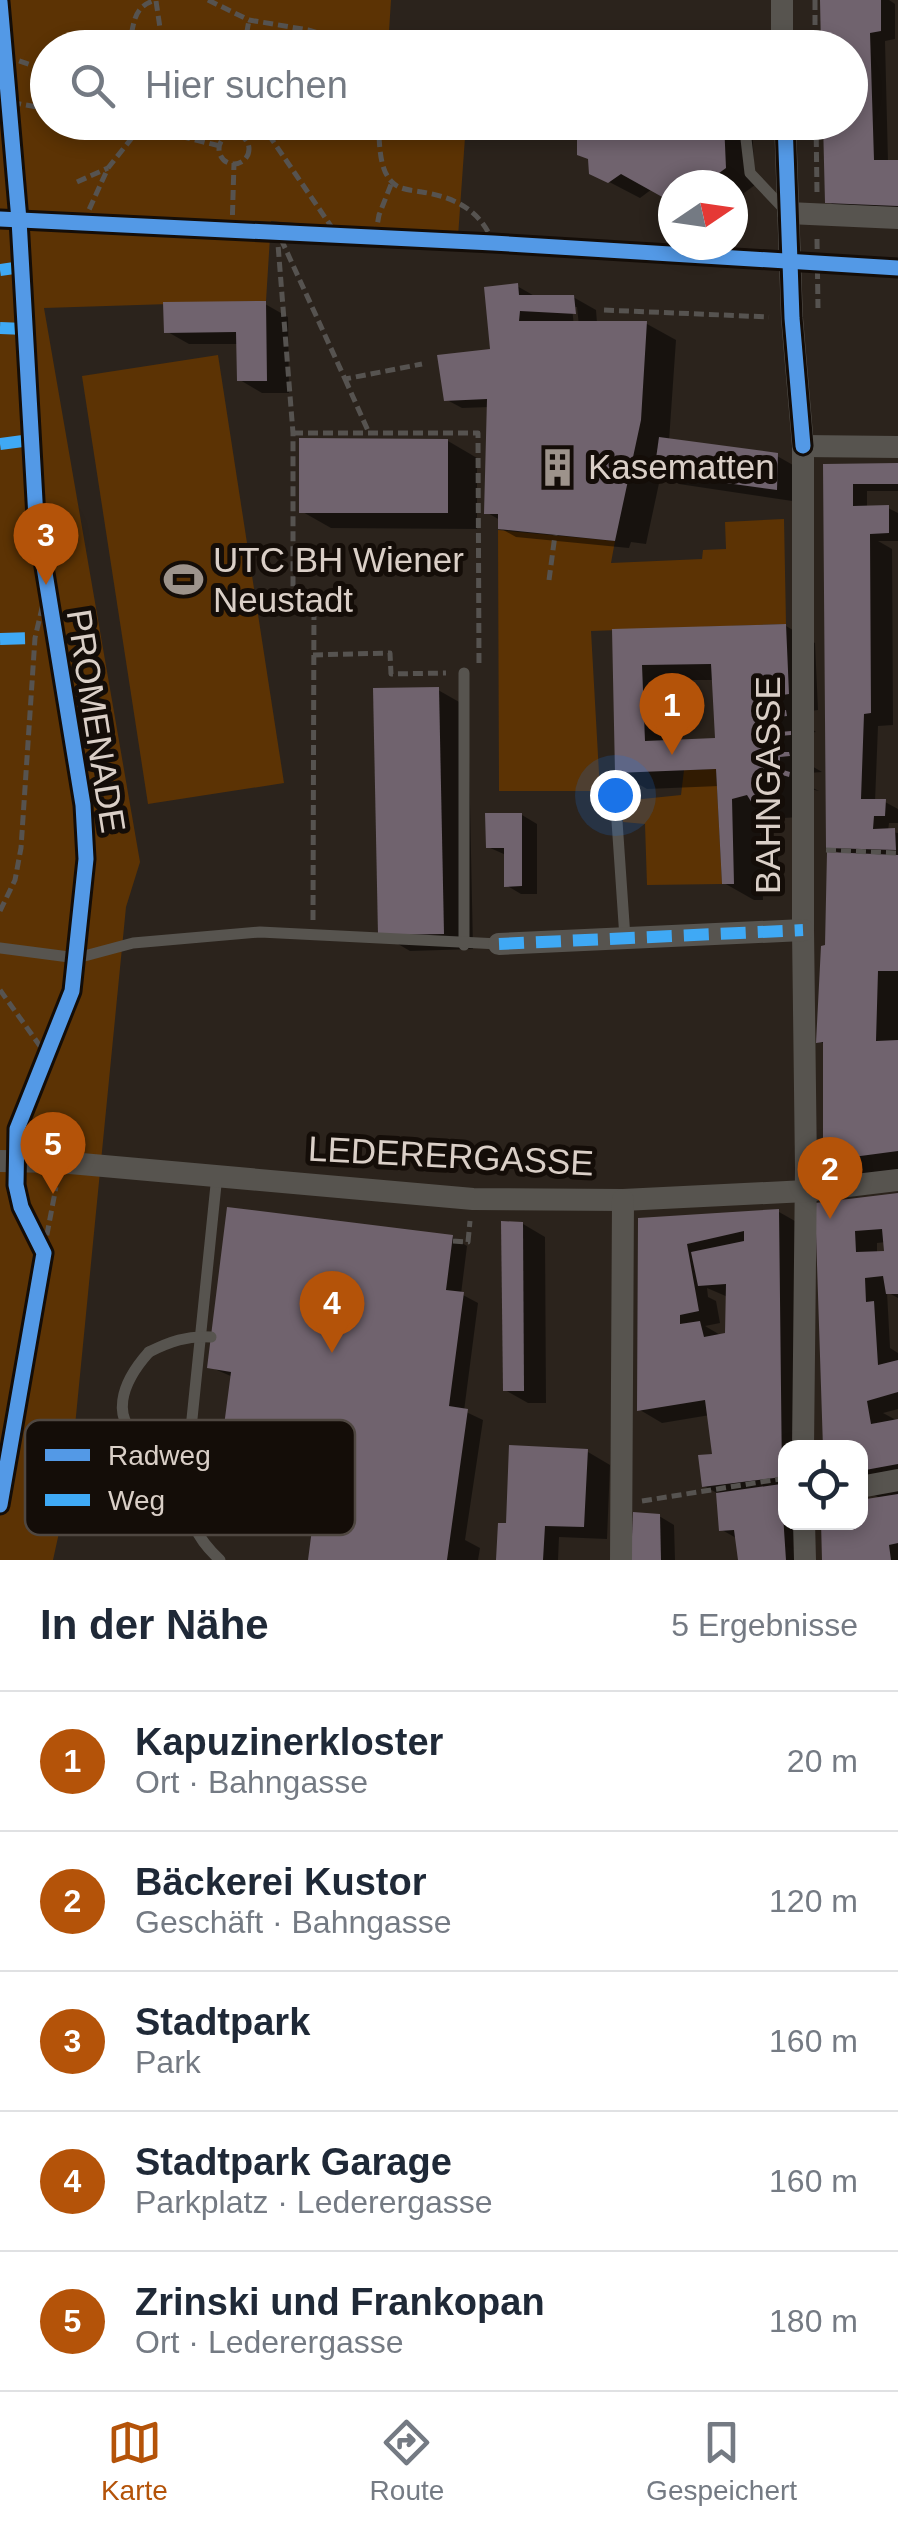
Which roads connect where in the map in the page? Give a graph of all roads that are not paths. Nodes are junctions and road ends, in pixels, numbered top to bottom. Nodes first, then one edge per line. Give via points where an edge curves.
1 (782, 0) edge
2 (782, 30) edge
3 (746, 140) edge
4 (785, 140) edge
5 (788, 213) junction
6 (898, 218) edge
7 (803, 446) junction
8 (898, 447) edge
9 (464, 673) road end
10 (615, 792) dead end
11 (803, 930) junction
12 (625, 938) junction
13 (499, 944) joint
14 (464, 945) junction
15 (0, 948) edge
16 (8, 1161) edge
17 (217, 1175) junction
18 (898, 1180) edge
19 (806, 1191) junction
20 (623, 1200) junction
21 (205, 1337) junction
22 (126, 1420) edge
23 (194, 1420) edge
24 (804, 1440) edge
25 (898, 1480) edge
26 (868, 1486) edge
27 (804, 1530) edge
28 (198, 1535) edge
29 (220, 1560) edge
30 (620, 1560) edge
31 (805, 1560) edge

1 - 2 street
3 - 5 lane via 750,173
4 - 5 street, BAHNGASSE
5 - 6 street
5 - 7 street, BAHNGASSE
7 - 8 street
7 - 11 street, BAHNGASSE
9 - 14 lane
10 - 12 lane
11 - 12 street
11 - 19 street, BAHNGASSE
12 - 13 street
13 - 14 lane
14 - 15 lane via 260,932 133,943 77,958
16 - 17 street, LEDERERGASSE
17 - 20 street, LEDERERGASSE via 472,1199
17 - 21 lane
18 - 19 street, LEDERERGASSE
19 - 20 street, LEDERERGASSE
19 - 24 street, BAHNGASSE
20 - 30 street
21 - 22 lane, bridge via 149,1352 122,1391
21 - 23 lane
25 - 26 street
27 - 31 street
28 - 29 lane

